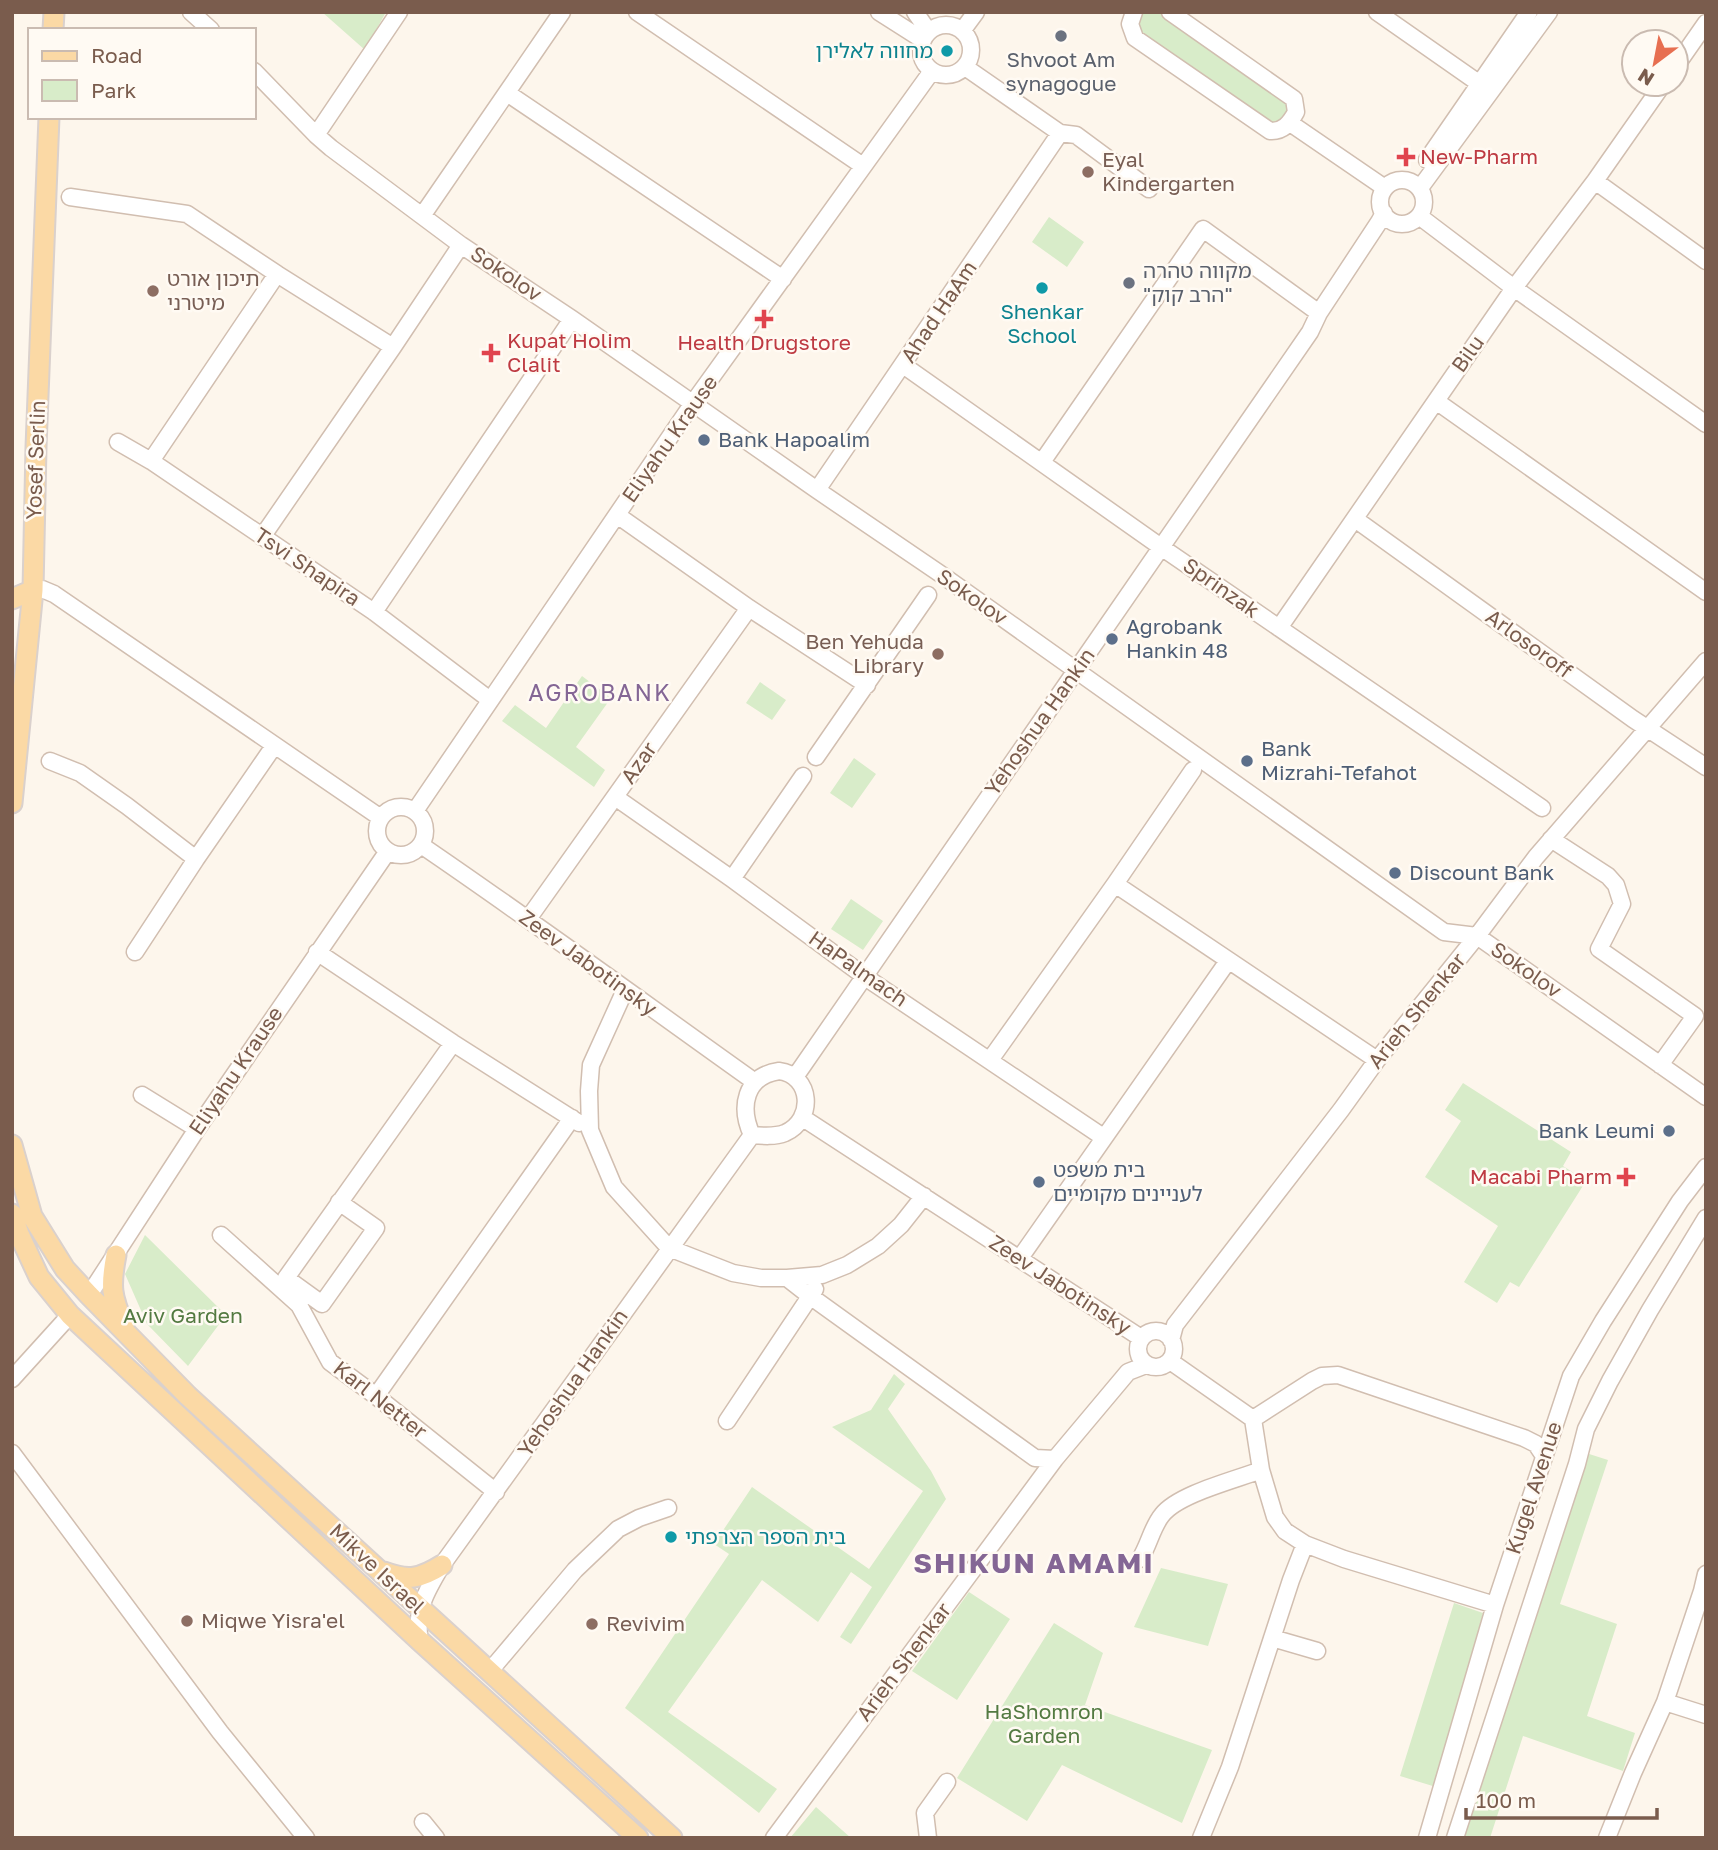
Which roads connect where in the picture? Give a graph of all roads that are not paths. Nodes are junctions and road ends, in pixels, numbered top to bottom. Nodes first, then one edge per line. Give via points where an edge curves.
1 (191, 12) edge
2 (399, 12) edge
3 (562, 12) edge
4 (637, 12) edge
5 (915, 12) edge
6 (976, 12) edge
7 (1133, 12) edge
8 (1170, 12) edge
9 (1377, 12) edge
10 (1529, 12) edge
11 (1549, 12) edge
12 (889, 14) edge
13 (1706, 23) edge
14 (209, 28) edge
15 (962, 31) junction
16 (926, 36) junction
17 (1700, 43) edge
18 (965, 67) junction
19 (932, 71) junction
20 (256, 73) edge
21 (1480, 83) junction
22 (507, 93) junction
23 (1653, 98) edge
24 (50, 119) edge
25 (1290, 123) junction
26 (1060, 132) junction
27 (316, 135) junction
28 (863, 166) junction
29 (1595, 181) junction
30 (1416, 185) junction
31 (1385, 188) junction
32 (1149, 190) dead end
33 (70, 197) dead end
34 (422, 216) junction
35 (1419, 216) junction
36 (1388, 217) junction
37 (1706, 240) edge
38 (461, 244) junction
39 (1701, 257) edge
40 (276, 274) junction
41 (783, 279) junction
42 (1514, 288) junction
43 (1319, 313) junction
44 (572, 319) junction
45 (1310, 332) junction
46 (393, 347) junction
47 (903, 365) junction
48 (1436, 401) junction
49 (693, 403) junction
50 (1706, 424) edge
51 (118, 442) dead end
52 (151, 461) junction
53 (1042, 462) junction
54 (817, 490) junction
55 (617, 515) junction
56 (1355, 519) junction
57 (262, 537) junction
58 (1161, 547) junction
59 (34, 555) junction
60 (33, 590) junction
61 (1706, 592) edge
62 (54, 594) junction
63 (928, 595) dead end
64 (12, 599) edge
65 (749, 608) junction
66 (374, 612) junction
67 (1279, 628) junction
68 (1706, 660) edge
69 (1076, 670) junction
70 (867, 685) junction
71 (490, 700) junction
72 (1648, 729) junction
73 (274, 746) junction
74 (816, 757) dead end
75 (50, 761) dead end
76 (1706, 767) edge
77 (1193, 770) dead end
78 (803, 776) dead end
79 (615, 797) junction
80 (12, 803) edge
81 (1542, 808) dead end
82 (415, 811) junction
83 (381, 818) junction
84 (1551, 839) junction
85 (421, 845) junction
86 (388, 851) junction
87 (196, 859) junction
88 (732, 879) junction
89 (1115, 884) junction
90 (528, 919) junction
91 (1477, 936) junction
92 (135, 952) dead end
93 (317, 952) junction
94 (1228, 961) junction
95 (864, 976) junction
96 (625, 990) junction
97 (453, 1042) junction
98 (990, 1060) junction
99 (1377, 1060) junction
100 (1660, 1065) junction
101 (795, 1077) junction
102 (755, 1082) junction
103 (142, 1095) dead end
104 (1706, 1097) edge
105 (572, 1118) junction
106 (803, 1118) junction
107 (197, 1129) junction
108 (590, 1130) junction
109 (752, 1135) junction
110 (1103, 1138) junction
111 (12, 1145) edge
112 (1706, 1167) edge
113 (924, 1196) junction
114 (339, 1202) junction
115 (12, 1214) edge
116 (1706, 1218) edge
117 (221, 1235) dead end
118 (669, 1248) junction
119 (116, 1255) junction
120 (1020, 1258) junction
121 (822, 1275) junction
122 (787, 1278) junction
123 (89, 1294) junction
124 (810, 1296) junction
125 (70, 1315) junction
126 (128, 1336) junction
127 (1142, 1338) junction
128 (1171, 1340) junction
129 (1170, 1361) junction
130 (1146, 1365) junction
131 (12, 1379) edge
132 (376, 1396) junction
133 (1253, 1419) junction
134 (727, 1421) dead end
135 (12, 1453) edge
136 (1544, 1456) junction
137 (1055, 1459) junction
138 (1261, 1470) junction
139 (496, 1492) junction
140 (668, 1508) dead end
141 (1305, 1544) junction
142 (1140, 1559) dead end
143 (442, 1565) junction
144 (378, 1570) junction
145 (1706, 1574) edge
146 (1704, 1592) edge
147 (1495, 1605) junction
148 (420, 1609) junction
149 (1699, 1622) edge
150 (1272, 1638) junction
151 (420, 1641) junction
152 (1317, 1651) dead end
153 (489, 1672) junction
154 (1665, 1702) junction
155 (1706, 1715) edge
156 (947, 1782) dead end
157 (423, 1822) dead end
158 (306, 1838) edge
159 (436, 1838) edge
160 (638, 1838) edge
161 (672, 1838) edge
162 (774, 1838) edge
163 (928, 1838) edge
164 (1201, 1838) edge
165 (1427, 1838) edge
166 (1455, 1838) edge
167 (1607, 1838) edge

1 - 14 street
2 - 27 street
3 - 22 street
4 - 28 street
5 - 16 street
6 - 15 street
7 - 25 street via 1130,24 1135,38 1270,131
8 - 25 street via 1294,99 1296,112
9 - 21 street
10 - 21 street
11 - 30 street
12 - 16 street
13 - 17 street
15 - 16 street via 942,25
15 - 18 street via 971,44
16 - 19 street via 922,57
18 - 19 street via 949,75
18 - 26 street
19 - 28 street, Eliyahu Krause
20 - 27 street, Sokolov
21 - 30 street
22 - 34 street
22 - 41 street
23 - 29 street, Bilu
24 - 59 main road, Yosef Serlin
25 - 31 street
26 - 32 street via 1076,135
26 - 47 street, Ahad HaAm
27 - 34 street, Sokolov
28 - 41 street, Eliyahu Krause
29 - 39 street
29 - 42 street, Bilu
30 - 31 street via 1401,180
30 - 35 street via 1424,202
31 - 36 street via 1381,200
33 - 40 street via 187,214
34 - 38 street, Sokolov
35 - 36 street via 1407,223
35 - 42 street
36 - 43 street, Yehoshua Hankin via 1379,222
36 - 45 street, Yehoshua Hankin via 1326,317
37 - 39 street
38 - 44 street, Sokolov
38 - 46 street
40 - 46 street
40 - 52 street
41 - 49 street, Eliyahu Krause
42 - 48 street, Bilu
42 - 50 street
43 - 45 street, Yehoshua Hankin
43 - 53 street via 1203,229
44 - 49 street, Sokolov
44 - 66 street
45 - 58 street, Yehoshua Hankin
46 - 57 street
47 - 53 street, Sprinzak
47 - 54 street, Ahad HaAm
48 - 56 street, Bilu
48 - 61 street
49 - 54 street, Sokolov
49 - 55 street, Eliyahu Krause
51 - 52 street, Tsvi Shapira
52 - 57 street, Tsvi Shapira
53 - 58 street, Sprinzak
54 - 69 street, Sokolov
55 - 65 street
55 - 71 street, Eliyahu Krause
56 - 67 street, Bilu
56 - 72 street, Arlosoroff
57 - 66 street, Tsvi Shapira
58 - 67 street, Sprinzak
58 - 69 street, Yehoshua Hankin
59 - 60 main road, Yosef Serlin
59 - 62 street via 41,578
60 - 62 street
60 - 64 main road
60 - 80 main road, Yosef Serlin
62 - 73 street
63 - 70 street
65 - 70 street
65 - 79 street, Azar
66 - 71 street, Tsvi Shapira
67 - 81 street, Sprinzak
68 - 72 street, Arieh Shenkar
69 - 91 street, Sokolov via 1444,932
69 - 95 street, Yehoshua Hankin
70 - 74 street
71 - 82 street, Eliyahu Krause
72 - 76 street, Arlosoroff
72 - 84 street, Arieh Shenkar
73 - 83 street
73 - 87 street
75 - 87 street via 80,773
77 - 89 street
78 - 88 street
79 - 88 street, HaPalmach
79 - 90 street, Azar
82 - 83 street via 393,808
82 - 85 street via 425,831
83 - 86 street via 378,840
84 - 91 street, Arieh Shenkar
84 - 100 street via 1616,885 1622,904 1599,949 1695,1016
85 - 86 street via 401,855
85 - 90 street, Zeev Jabotinsky
86 - 93 street, Eliyahu Krause
87 - 92 street
88 - 95 street, HaPalmach
89 - 94 street
89 - 98 street
90 - 96 street, Zeev Jabotinsky
91 - 99 street, Arieh Shenkar
91 - 100 street, Sokolov
93 - 97 street
93 - 107 street, Eliyahu Krause
94 - 99 street
94 - 110 street
95 - 98 street, HaPalmach
95 - 101 street, Yehoshua Hankin
96 - 102 street, Zeev Jabotinsky
96 - 108 street via 592,1065
97 - 105 street
97 - 114 street
98 - 110 street, HaPalmach
99 - 128 street, Arieh Shenkar via 1175,1325
100 - 104 street, Sokolov
101 - 102 street via 788,1072 770,1072
101 - 106 street via 806,1098
102 - 109 street via 745,1108
103 - 107 street
105 - 108 street
105 - 132 street
106 - 109 street via 786,1132
106 - 113 street, Zeev Jabotinsky
107 - 119 street, Eliyahu Krause
108 - 118 street via 614,1186
109 - 118 street, Yehoshua Hankin
110 - 120 street
111 - 123 main road via 32,1216 65,1269
112 - 136 street, Kugel Avenue via 1571,1376
113 - 120 street, Zeev Jabotinsky
113 - 121 street via 878,1246
114 - 114 street via 286,1278 322,1304 376,1228
115 - 125 main road via 39,1277
116 - 166 street, Kugel Avenue via 1650,1310 1587,1429
117 - 132 street, Karl Netter via 299,1305 330,1362
118 - 122 street via 733,1273
118 - 139 street, Yehoshua Hankin
119 - 123 street, Eliyahu Krause
119 - 126 main road via 111,1292
120 - 127 street, Zeev Jabotinsky
121 - 122 street
121 - 124 street
122 - 124 street
123 - 125 main road
123 - 126 main road, Mikve Israel
124 - 134 street
124 - 137 street via 1035,1458
125 - 131 street
125 - 151 main road, Mikve Israel
126 - 144 main road, Mikve Israel
127 - 128 street via 1157,1331
127 - 130 street via 1137,1347
128 - 129 street
129 - 130 street via 1162,1367
129 - 133 street
130 - 137 street, Arieh Shenkar via 1128,1372
132 - 139 street, Karl Netter
133 - 136 street via 1312,1381 1338,1375 1524,1438 1536,1444
133 - 138 street
135 - 158 street via 220,1732
136 - 147 street, Kugel Avenue
137 - 162 street, Arieh Shenkar
138 - 141 street via 1275,1517 1285,1531
138 - 142 street via 1168,1507
139 - 143 street, Yehoshua Hankin
140 - 153 street via 618,1529 575,1570
141 - 147 street
141 - 150 street
143 - 144 main road via 413,1578
143 - 148 street, Yehoshua Hankin
144 - 148 main road, Mikve Israel
145 - 146 street
146 - 149 street
147 - 165 street, Kugel Avenue
148 - 151 street, Yehoshua Hankin
148 - 153 main road, Mikve Israel
149 - 154 street
150 - 152 street
150 - 164 street via 1230,1767
151 - 160 main road, Mikve Israel
153 - 161 main road, Mikve Israel
154 - 155 street
154 - 167 street
156 - 163 street via 925,1813
157 - 159 street

